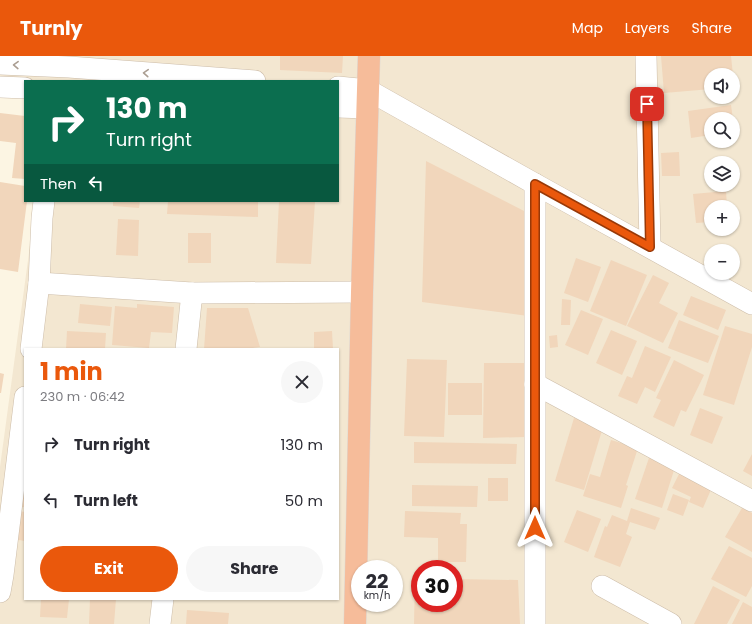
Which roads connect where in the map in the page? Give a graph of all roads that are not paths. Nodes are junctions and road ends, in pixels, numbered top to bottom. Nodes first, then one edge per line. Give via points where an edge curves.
1 (369, 56) edge
2 (646, 56) edge
3 (0, 64) edge
4 (242, 80) edge
5 (0, 87) edge
6 (339, 87) edge
7 (24, 88) edge
8 (368, 99) junction
9 (339, 107) edge
10 (535, 184) junction
11 (44, 202) edge
12 (650, 247) junction
13 (39, 283) junction
14 (362, 292) junction
15 (192, 293) junction
16 (752, 304) edge
17 (31, 348) edge
18 (186, 348) edge
19 (535, 384) junction
20 (24, 405) edge
21 (752, 501) edge
22 (602, 586) dead end
23 (0, 592) edge
24 (163, 600) edge
25 (160, 624) edge
26 (354, 624) edge
27 (535, 624) edge
28 (671, 624) edge

1 - 8 highway
2 - 12 street
4 -> 3 street
5 - 7 street
6 - 8 street
8 - 9 street
8 - 10 street
8 - 14 highway
10 - 12 street
10 - 19 street
11 - 13 street
12 - 16 street
13 - 15 street
13 - 17 street
14 - 15 street
14 - 26 highway
15 - 18 street
19 - 21 street
19 - 27 street
20 - 23 street
22 - 28 street
24 - 25 street

